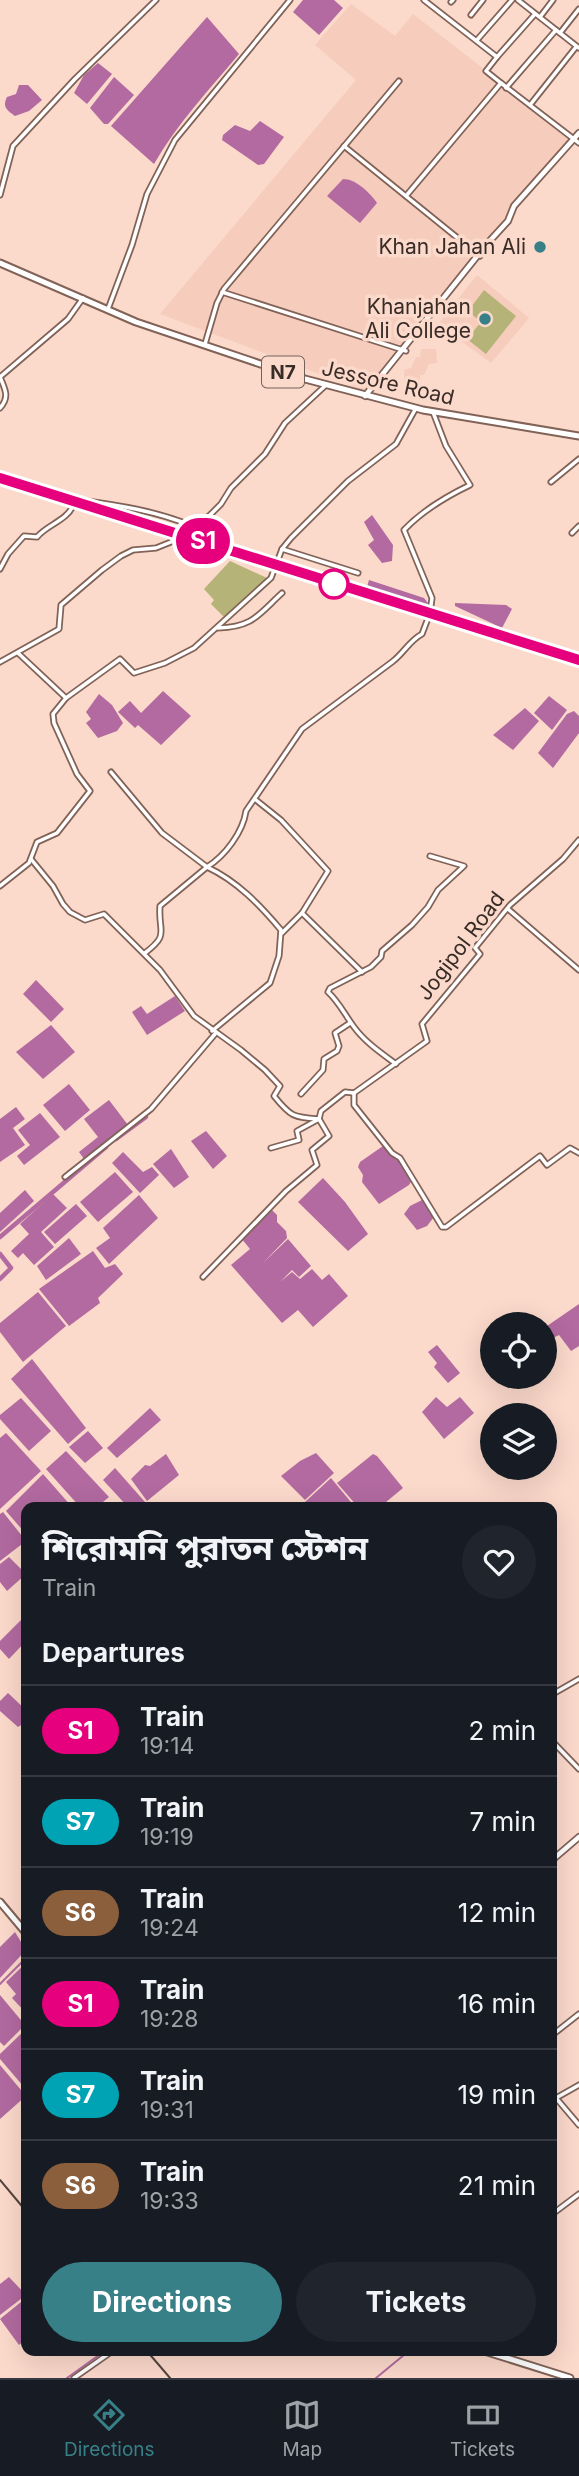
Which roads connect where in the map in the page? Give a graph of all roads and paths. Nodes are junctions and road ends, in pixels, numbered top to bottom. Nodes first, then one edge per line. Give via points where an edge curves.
1 (156, 0) edge
2 (290, 0) edge
3 (424, 0) edge
4 (483, 0) edge
5 (512, 0) edge
6 (518, 0) edge
7 (553, 0) edge
8 (579, 9) edge
9 (535, 13) junction
10 (471, 15) dead end
11 (540, 17) junction
12 (558, 31) junction
13 (477, 40) junction
14 (578, 47) edge
15 (497, 57) junction
16 (399, 81) dead end
17 (501, 83) junction
18 (506, 88) junction
19 (530, 105) junction
20 (577, 138) edge
21 (344, 146) junction
22 (2, 179) edge
23 (0, 195) edge
24 (406, 196) junction
25 (479, 255) junction
26 (0, 263) edge
27 (222, 292) junction
28 (83, 298) junction
29 (108, 309) junction
30 (204, 345) junction
31 (405, 350) junction
32 (326, 385) junction
33 (365, 397) junction
34 (0, 408) edge
35 (416, 408) junction
36 (433, 412) junction
37 (579, 436) edge
38 (579, 459) edge
39 (551, 482) dead end
40 (192, 526) junction
41 (579, 526) edge
42 (572, 533) dead end
43 (282, 550) junction
44 (0, 569) edge
45 (358, 573) dead end
46 (282, 593) dead end
47 (216, 628) junction
48 (18, 653) junction
49 (0, 662) edge
50 (66, 698) junction
51 (111, 772) dead end
52 (256, 800) junction
53 (579, 840) edge
54 (430, 856) dead end
55 (31, 859) junction
56 (207, 867) junction
57 (0, 886) edge
58 (508, 909) junction
59 (302, 913) junction
60 (281, 934) junction
61 (145, 954) junction
62 (579, 970) edge
63 (362, 972) junction
64 (351, 1023) junction
65 (214, 1032) junction
66 (396, 1064) junction
67 (354, 1093) junction
68 (301, 1094) dead end
69 (319, 1119) junction
70 (271, 1147) dead end
71 (579, 1153) edge
72 (65, 1177) dead end
73 (203, 1277) dead end
74 (579, 1679) edge
75 (557, 1692) edge
76 (557, 1746) edge
77 (579, 1769) edge
78 (579, 1837) edge
79 (557, 1856) edge
80 (0, 1902) edge
81 (21, 1927) edge
82 (579, 2014) edge
83 (557, 2031) edge
84 (579, 2085) edge
85 (557, 2097) edge
86 (557, 2102) edge
87 (579, 2125) edge
88 (579, 2194) edge
89 (557, 2210) edge
90 (105, 2356) edge
91 (500, 2356) edge
92 (74, 2378) edge
93 (570, 2378) edge

1 - 22 street via 13,146
2 - 29 street via 175,139 147,194
3 - 13 street
4 - 10 street
5 - 13 street
6 - 9 street
7 - 11 street
8 - 12 street
9 - 11 street
9 - 15 street
11 - 12 street
12 - 14 street
12 - 18 street
13 - 15 street
14 - 19 street
15 - 17 street via 486,71
16 - 21 street
17 - 18 street
17 - 24 street
18 - 19 street
19 - 20 street
20 - 25 street
21 - 24 street
21 - 27 street
22 - 23 street
24 - 25 street
25 - 31 street
26 - 28 highway, Jessore Road / N7
27 - 30 street
27 - 31 street
28 - 29 highway, Jessore Road / N7
28 - 34 street via 68,319 0,377 6,392
29 - 30 highway, Jessore Road / N7
30 - 32 highway, Jessore Road / N7
31 - 33 street
32 - 33 highway, Jessore Road / N7
32 - 40 street via 285,424 221,504
33 - 35 highway, Jessore Road / N7
35 - 36 highway, Jessore Road / N7
35 - 43 street via 396,444 327,500
36 - 37 highway, Jessore Road / N7
36 - 52 street via 446,446 470,485 441,499 404,530 432,598 422,634 302,729
38 - 39 street
40 - 44 street via 79,500 54,526 37,537 24,536
40 - 48 street via 171,542 133,550 102,570 61,605 58,629
41 - 42 street
43 - 45 street
43 - 47 street via 271,578
46 - 47 street via 253,620 239,627
47 - 50 street via 194,648 165,663 134,673 120,659
48 - 49 street
48 - 50 street
50 - 55 street via 53,714 54,723 77,774 90,791 57,833 37,842
51 - 56 street via 162,832
52 - 56 street via 217,862
52 - 59 street via 328,871
53 - 58 street, Jogipol Road
54 - 63 street via 464,866
55 - 57 street
55 - 61 street via 70,912 85,920 104,914
56 - 60 street via 249,896
56 - 61 street via 160,905 162,936
58 - 62 street
58 - 66 street, Jogipol Road via 475,948 480,954 422,1024 427,1041
59 - 60 street
59 - 63 street
60 - 65 street via 270,983
61 - 65 street via 194,1016
63 - 64 street via 328,992
64 - 66 street
64 - 68 street via 335,1033 337,1051 324,1059 323,1070
65 - 69 street via 280,1086 274,1096 284,1108 295,1117
65 - 72 street via 152,1109
66 - 67 street, Jogipol Road
67 - 69 street, Jogipol Road via 345,1092 321,1111
67 - 71 street via 354,1105 400,1158 442,1227 540,1156 547,1165 570,1148
69 - 70 street via 297,1131 299,1140
69 - 73 street via 330,1136 312,1150 317,1165
74 - 75 street
76 - 77 street
78 - 79 street
80 - 81 highway
82 - 83 street
84 - 85 street
86 - 87 street
88 - 89 street
90 - 92 street
91 - 93 highway

